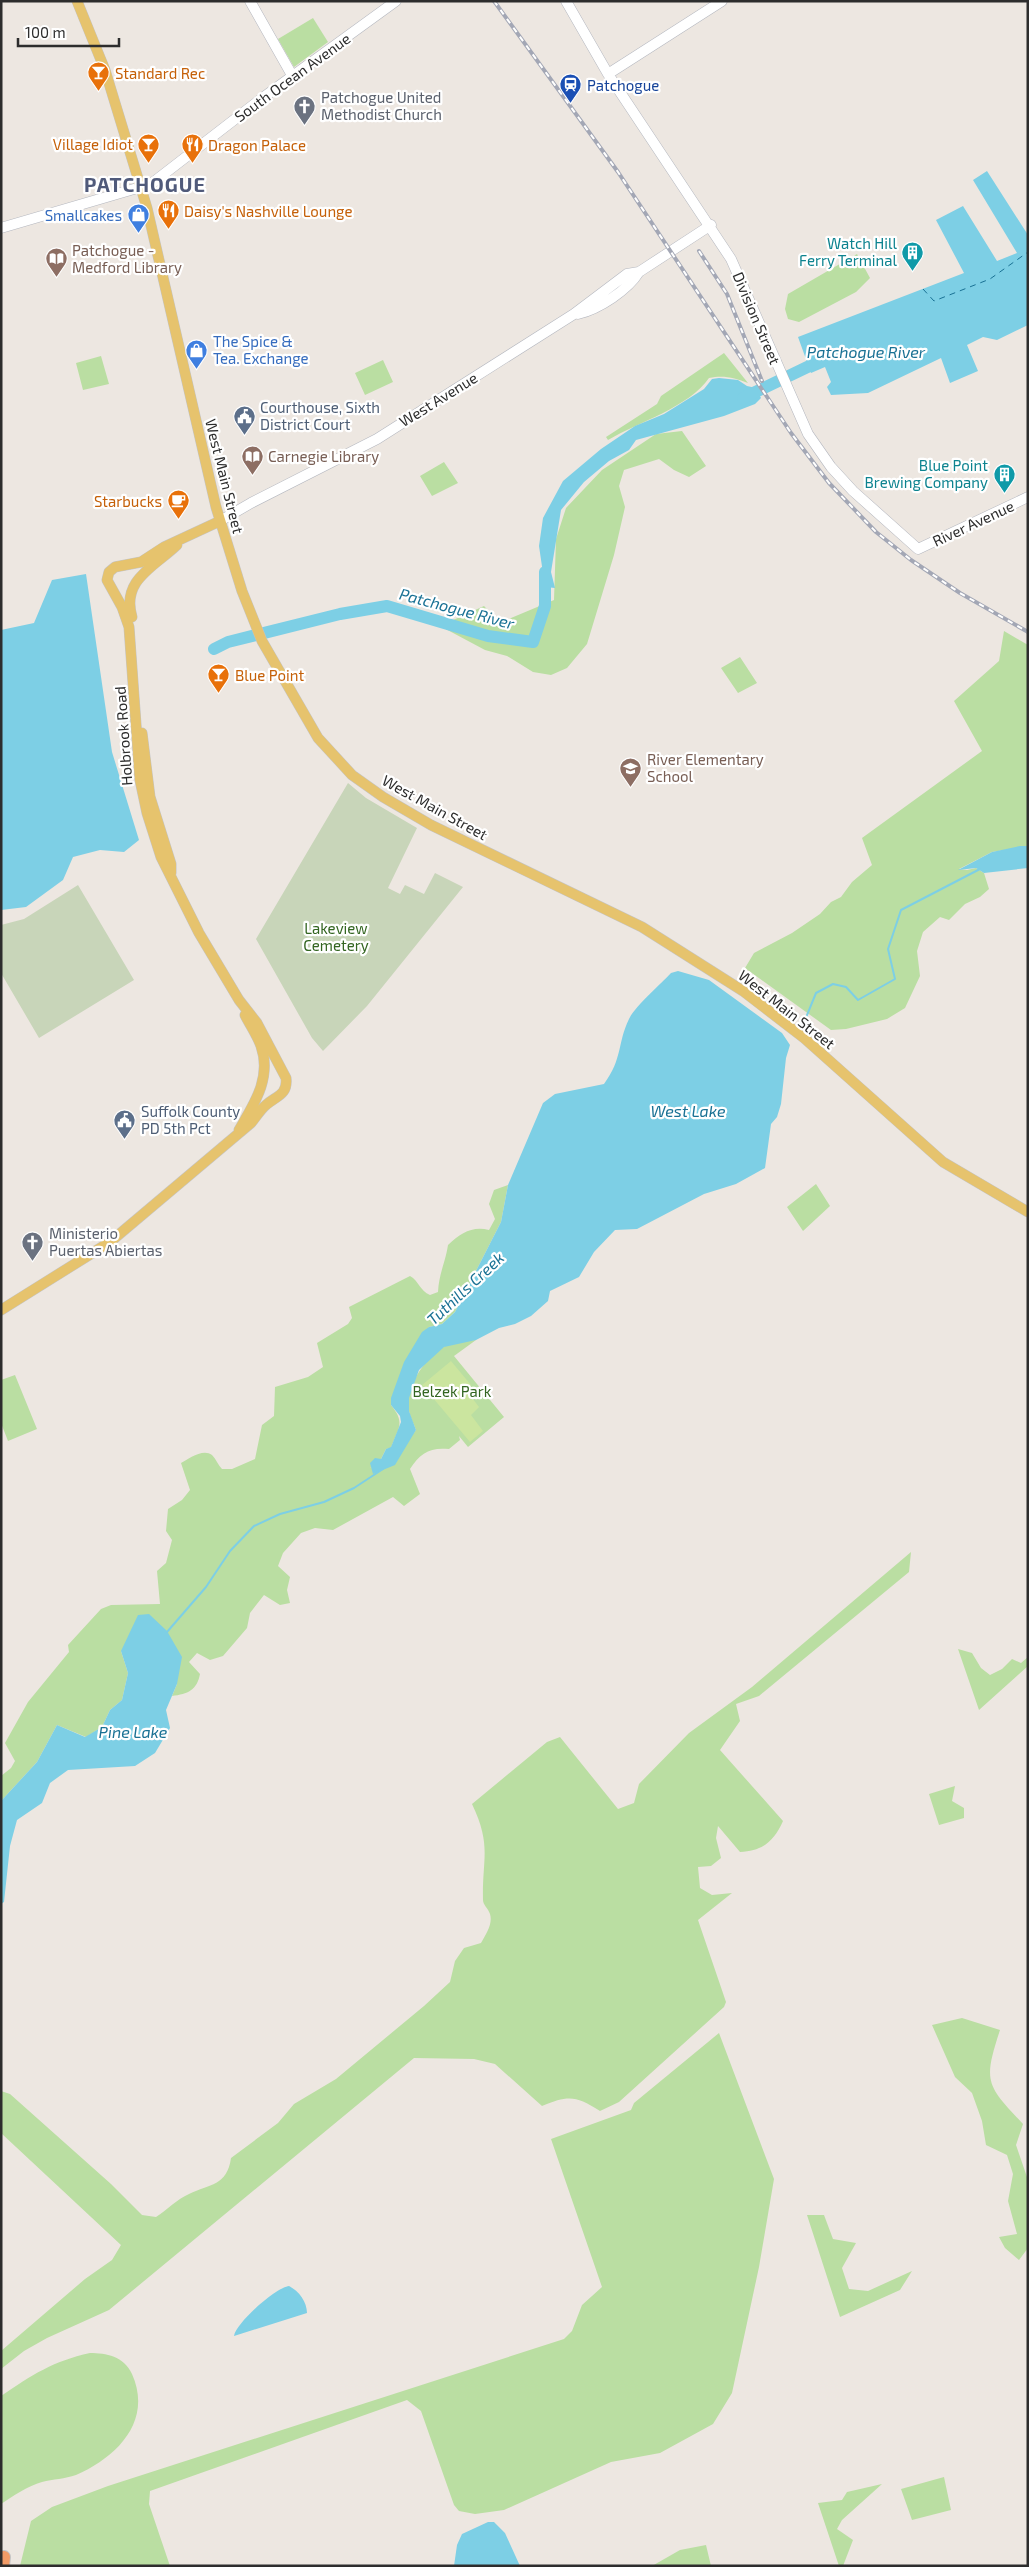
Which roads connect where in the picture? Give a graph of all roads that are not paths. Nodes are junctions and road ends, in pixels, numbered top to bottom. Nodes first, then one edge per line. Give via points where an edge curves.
1 (77, 1) edge
2 (250, 1) edge
3 (396, 1) edge
4 (566, 1) edge
5 (722, 1) edge
6 (608, 74) junction
7 (293, 77) junction
8 (141, 187) junction
9 (711, 226) junction
10 (1, 228) edge
11 (1028, 498) edge
12 (220, 521) junction
13 (181, 541) junction
14 (918, 549) joint
15 (127, 566) junction
16 (136, 581) junction
17 (130, 591) junction
18 (115, 593) junction
19 (171, 874) junction
20 (239, 1000) junction
21 (281, 1071) junction
22 (263, 1078) junction
23 (261, 1088) junction
24 (276, 1098) junction
25 (236, 1135) junction
26 (1028, 1212) edge
27 (1, 1310) edge

1 - 8 main road, West Main Street via 105,70
2 - 7 main road
3 - 7 main road, South Ocean Avenue
4 - 6 main road, Division Street
5 - 6 main road
6 - 9 main road, Division Street
7 - 8 main road, South Ocean Avenue via 151,184
8 - 10 main road, South Ocean Avenue
8 - 12 main road, West Main Street
9 - 12 main road, West Avenue via 639,272 627,274 574,314 370,443 251,502
9 - 14 main road, Division Street via 746,289 808,434 853,491
11 - 14 main road, River Avenue
12 - 13 main road, Holbrook Road
12 - 26 main road, West Main Street via 262,641 318,738 365,786 432,825 636,924 743,991 804,1038 943,1162
13 - 15 main road, Holbrook Road
13 - 16 main road, Holbrook Road
15 - 16 main road via 135,574
15 - 18 main road, Holbrook Road via 118,565 109,572 108,584
16 - 17 main road, Holbrook Road
17 - 18 main road
17 - 19 main road, Holbrook Road via 146,773
18 - 19 main road, Holbrook Road via 130,633 136,753 143,797 161,857
19 - 20 main road, Holbrook Road via 199,933
20 - 21 main road, Holbrook Road via 257,1023
20 - 22 main road, Holbrook Road via 261,1047
21 - 22 main road via 272,1071
21 - 24 main road via 287,1084 282,1095
22 - 23 main road
23 - 24 main road via 266,1095
23 - 25 main road via 254,1107
24 - 25 main road
25 - 27 main road via 110,1242

